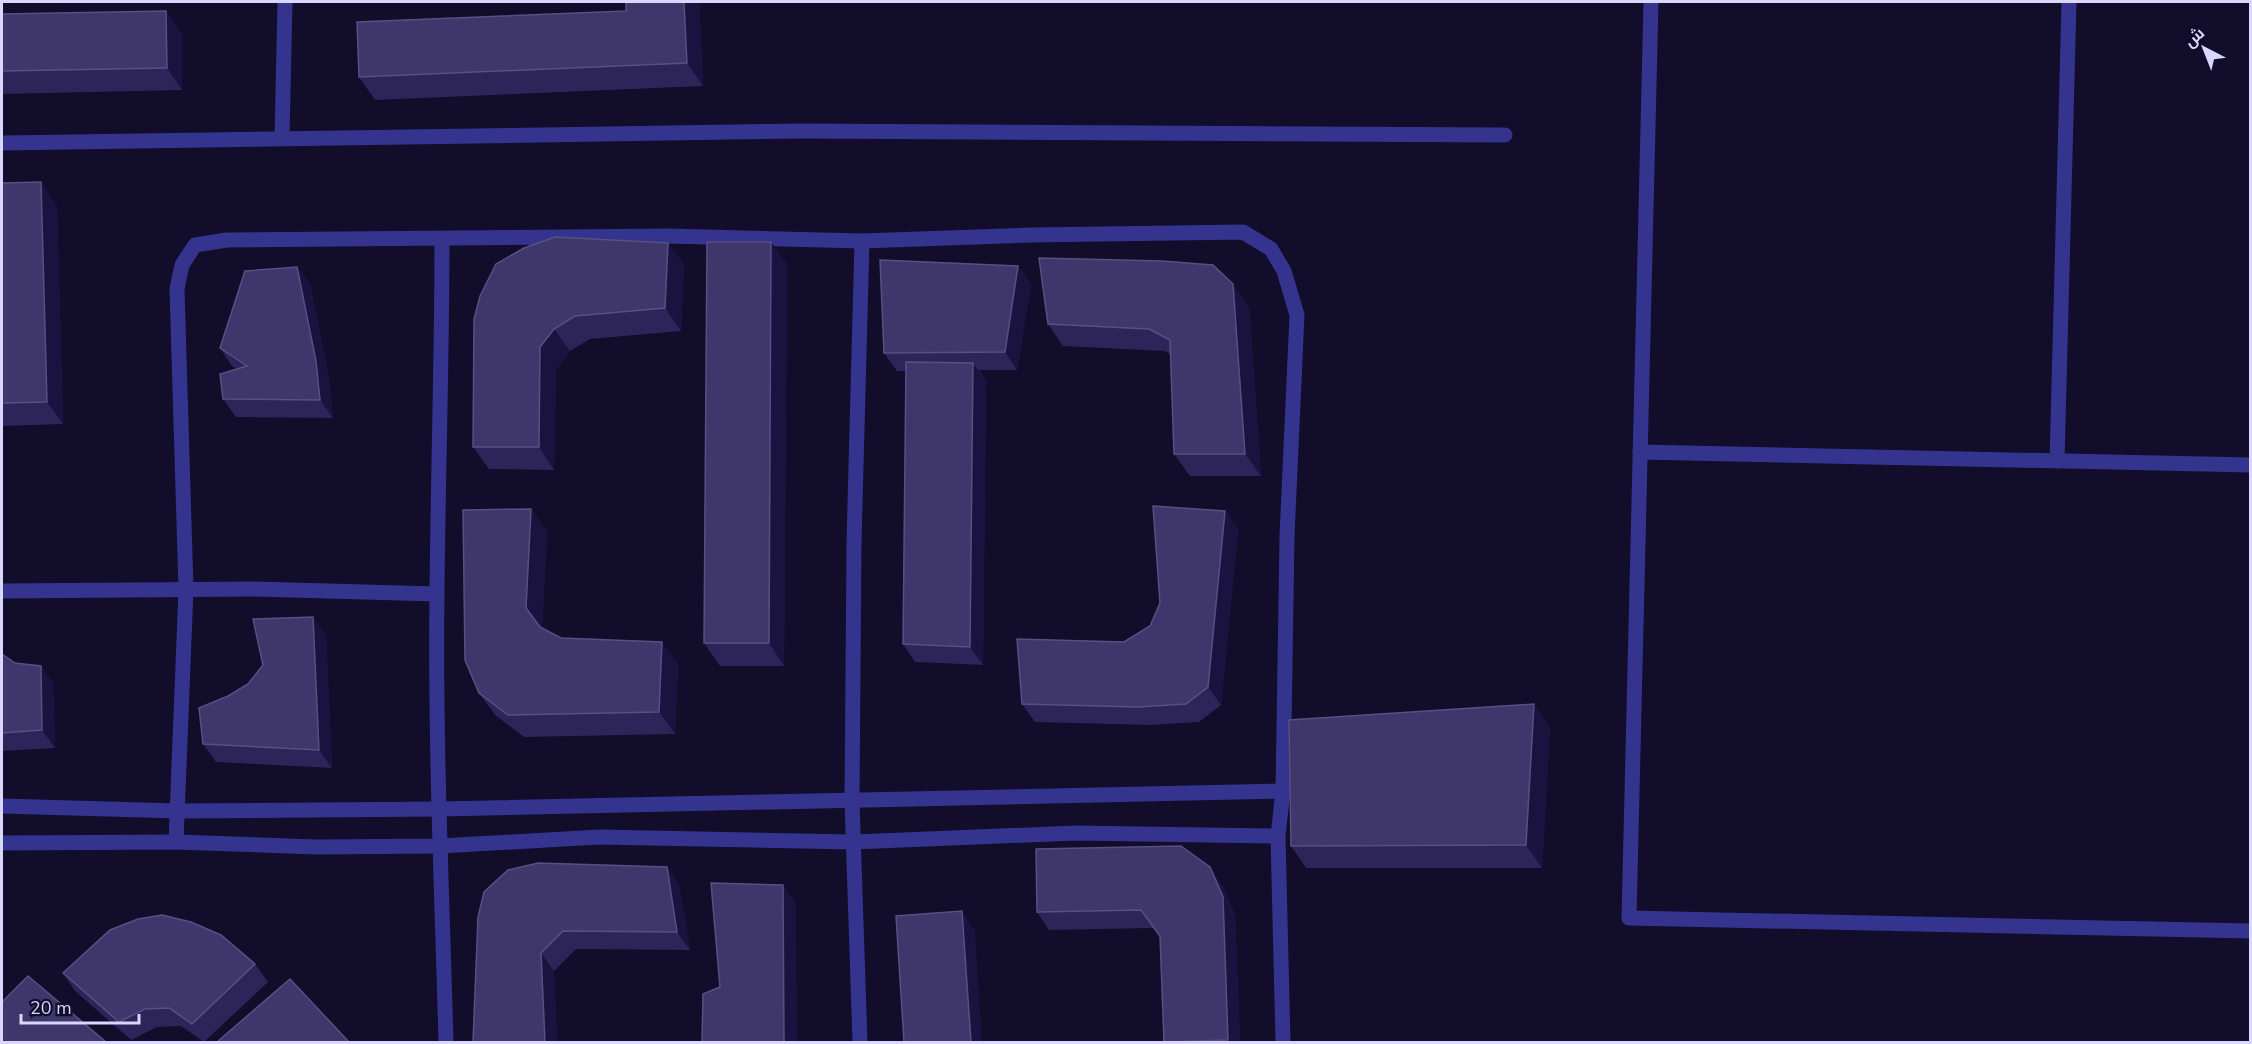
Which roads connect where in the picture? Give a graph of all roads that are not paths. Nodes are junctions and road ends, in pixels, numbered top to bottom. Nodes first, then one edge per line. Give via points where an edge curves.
1 (285, 2) edge
2 (1651, 2) edge
3 (2068, 2) edge
4 (1505, 135) dead end
5 (282, 138) junction
6 (2, 143) edge
7 (442, 240) junction
8 (862, 241) junction
9 (1640, 452) junction
10 (2057, 461) junction
11 (2250, 465) edge
12 (186, 589) junction
13 (2, 591) edge
14 (437, 594) junction
15 (1283, 791) junction
16 (852, 801) junction
17 (2, 806) edge
18 (440, 809) junction
19 (178, 811) junction
20 (1278, 836) junction
21 (176, 842) junction
22 (853, 842) junction
23 (2, 843) edge
24 (440, 846) junction
25 (2250, 931) edge
26 (446, 1042) edge
27 (860, 1042) edge
28 (1283, 1042) edge

1 - 5 street
2 - 9 street
3 - 10 street
4 - 5 street via 803,131
5 - 6 street
7 - 8 street via 668,236
7 - 12 street via 227,240 195,245 182,265 177,289
7 - 14 street
8 - 15 street via 1243,232 1270,249 1284,271 1297,315 1287,536
8 - 16 street
9 - 10 street
9 - 25 street via 1629,918
10 - 11 street
12 - 13 street
12 - 14 street
12 - 19 street
14 - 18 street
15 - 16 street
15 - 20 street
16 - 18 street
16 - 22 street
17 - 19 street
18 - 19 street
18 - 24 street
19 - 21 street
20 - 22 street via 1076,833
20 - 28 street
21 - 23 street
21 - 24 street
22 - 24 street via 599,837
22 - 27 street
24 - 26 street

